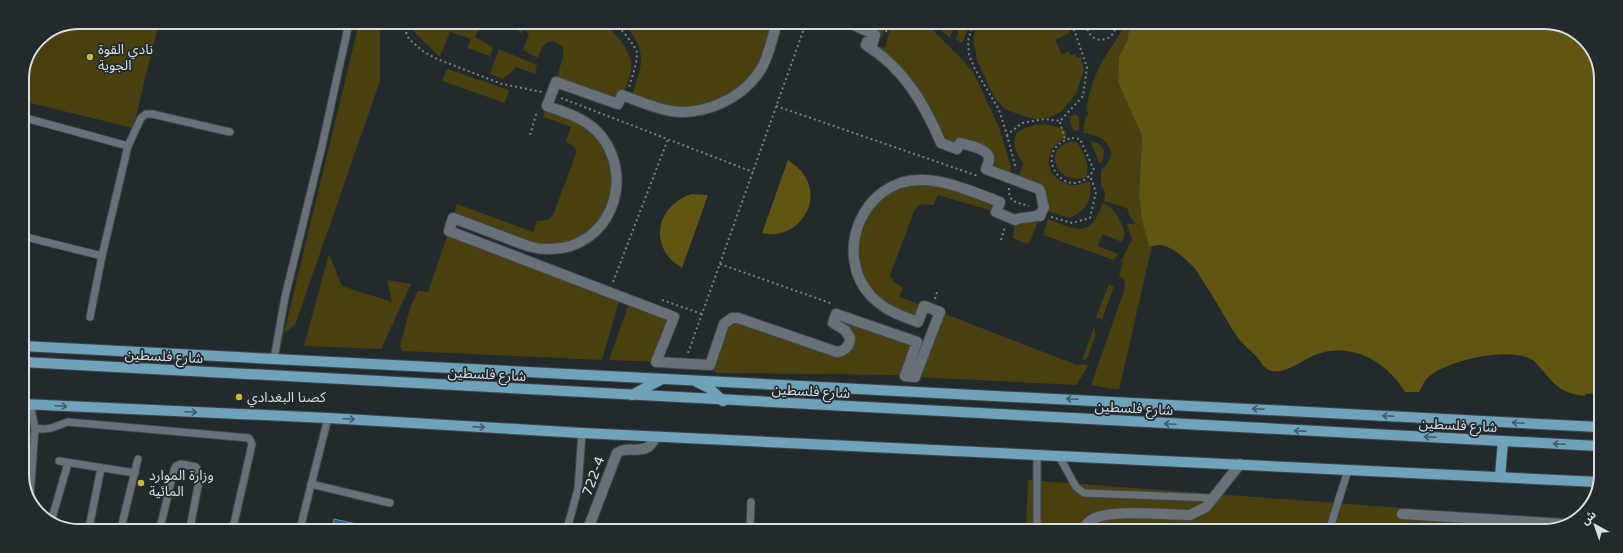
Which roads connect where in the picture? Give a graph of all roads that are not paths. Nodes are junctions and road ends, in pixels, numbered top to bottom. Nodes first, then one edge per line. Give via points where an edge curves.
1 (347, 29) edge
2 (776, 29) edge
3 (862, 29) edge
4 (29, 119) edge
5 (230, 132) dead end
6 (128, 146) junction
7 (29, 238) edge
8 (102, 256) junction
9 (90, 317) dead end
10 (29, 346) edge
11 (274, 359) junction
12 (29, 362) edge
13 (664, 379) junction
14 (693, 380) junction
15 (632, 396) junction
16 (723, 401) junction
17 (29, 404) edge
18 (29, 412) edge
19 (328, 418) junction
20 (1594, 427) edge
21 (35, 428) junction
22 (582, 433) junction
23 (656, 437) junction
24 (1503, 441) junction
25 (1594, 446) edge
26 (1037, 455) junction
27 (1059, 456) junction
28 (138, 459) dead end
29 (59, 461) dead end
30 (68, 463) junction
31 (1240, 464) junction
32 (101, 468) junction
33 (1348, 470) junction
34 (135, 473) junction
35 (1500, 477) junction
36 (1593, 482) edge
37 (311, 484) junction
38 (31, 486) edge
39 (1213, 498) junction
40 (751, 502) dead end
41 (390, 503) dead end
42 (1402, 514) dead end
43 (53, 516) edge
44 (1552, 523) edge
45 (90, 524) edge
46 (122, 524) edge
47 (161, 524) edge
48 (191, 524) edge
49 (234, 524) edge
50 (301, 524) edge
51 (568, 524) edge
52 (590, 524) edge
53 (750, 524) edge
54 (1037, 524) edge
55 (1087, 524) edge
56 (1330, 524) edge

1 - 11 lane via 285,297
2 - 3 street via 762,68 753,81 738,94 699,111 673,111 653,107 622,95 618,104 556,82 547,106 588,123 601,136 615,161 617,182 612,208 602,224 583,240 562,248 533,248 453,218 449,231 674,317 656,362 710,365 724,324 732,318 842,352 849,346 850,338 845,330 833,323 836,314 917,342 905,376 916,376 940,312 924,306 918,322 890,312 865,289 856,270 853,249 856,230 863,213 882,193 892,187 920,180 938,182 1000,202 996,212 1015,220 1021,217 1040,216 1044,207 1039,189 986,169 989,160 983,151 960,143 957,149 941,143 924,105 905,79 866,45 867,42 872,45 875,35
4 - 6 lane
5 - 6 lane via 146,114 141,118
6 - 8 lane
7 - 8 lane
8 - 9 lane
10 - 11 main road
11 - 13 main road
12 - 15 main road, شارع فلسطين
13 - 14 main road
13 - 15 main road
14 - 16 main road via 709,388
20 -> 14 main road
15 - 16 main road, شارع فلسطين
24 -> 16 main road, شارع فلسطين
17 -> 19 main road
18 - 21 lane
19 -> 22 main road
19 - 37 lane
21 - 38 lane
21 - 49 lane via 55,428 68,422 247,437 252,444
22 - 23 main road
22 - 51 lane via 578,488
23 - 26 main road
23 - 52 street, 722-4 via 649,447 640,450 621,450 617,453
25 -> 24 main road, شارع فلسطين
24 - 35 main road
26 - 27 main road
26 - 54 lane
27 - 31 main road
27 - 39 lane via 1076,487 1084,493
28 - 34 lane
29 - 30 lane
30 - 32 lane
30 - 43 lane
31 - 33 main road
31 - 39 street
32 - 34 lane
32 - 45 lane
33 - 35 main road
33 - 56 lane
34 - 46 lane
35 - 36 main road
37 - 41 lane
37 - 50 lane
39 - 55 street via 1206,507 1190,515 1116,513 1101,515
40 - 53 lane
42 - 44 street
47 - 48 lane via 174,470 181,464 196,467 200,476

